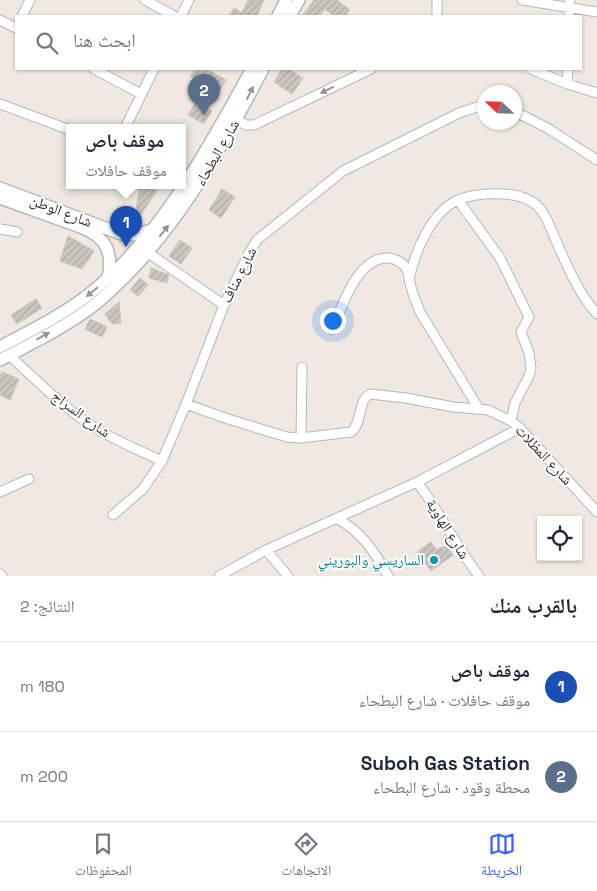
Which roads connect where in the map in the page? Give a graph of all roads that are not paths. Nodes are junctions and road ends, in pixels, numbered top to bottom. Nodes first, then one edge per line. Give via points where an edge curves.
1 (30, 0) edge
2 (145, 0) edge
3 (189, 0) edge
4 (286, 0) edge
5 (298, 0) edge
6 (437, 0) edge
7 (522, 0) edge
8 (570, 8) edge
9 (597, 12) edge
10 (22, 15) edge
11 (172, 15) edge
12 (182, 15) edge
13 (278, 15) edge
14 (290, 15) edge
15 (437, 15) edge
16 (0, 20) edge
17 (15, 28) edge
18 (96, 70) edge
19 (153, 70) edge
20 (251, 70) edge
21 (262, 70) edge
22 (369, 70) edge
23 (532, 70) edge
24 (568, 70) edge
25 (567, 84) junction
26 (597, 93) edge
27 (141, 94) junction
28 (0, 104) edge
29 (477, 107) edge
30 (522, 115) edge
31 (237, 120) junction
32 (127, 124) edge
33 (66, 129) edge
34 (597, 160) edge
35 (186, 182) edge
36 (0, 188) edge
37 (181, 189) edge
38 (0, 198) edge
39 (458, 200) junction
40 (0, 229) edge
41 (152, 230) junction
42 (17, 232) dead end
43 (121, 234) junction
44 (108, 251) junction
45 (147, 252) junction
46 (108, 279) junction
47 (409, 279) junction
48 (224, 305) junction
49 (597, 314) edge
50 (332, 330) dead end
51 (0, 347) edge
52 (5, 357) edge
53 (302, 367) dead end
54 (186, 404) junction
55 (479, 409) junction
56 (511, 421) junction
57 (520, 428) junction
58 (301, 438) junction
59 (162, 461) junction
60 (29, 478) dead end
61 (417, 482) junction
62 (0, 492) edge
63 (597, 512) edge
64 (113, 515) dead end
65 (336, 518) junction
66 (266, 550) junction
67 (219, 576) edge
68 (288, 576) edge
69 (388, 576) edge
70 (479, 576) edge

1 - 10 street
2 - 11 street
3 - 12 street
4 - 13 street
5 - 14 street
6 - 15 street
7 - 8 street
8 - 9 street
16 - 17 street
18 - 27 street
19 - 27 street
20 - 35 street, شارع البطحاء
31 -> 21 street, شارع البطحاء
22 -> 31 street via 254,125
23 - 25 street
24 - 25 street
25 - 26 street
27 - 32 street
28 - 33 street
29 - 48 street, شارع مناف via 343,171 257,240
30 - 34 street
45 -> 31 street, شارع البطحاء via 193,194
36 - 43 street, شارع الوطن
37 - 41 street, شارع البطحاء
38 - 44 street, شارع الوطن via 89,230 101,239
39 - 47 street via 441,212 426,235
39 - 49 street via 509,194 524,197 537,205 575,283
39 - 56 street via 500,258 529,316 520,332 531,368 515,403
40 - 42 street
41 - 43 street, شارع الوطن via 134,235
41 - 46 street, شارع البطحاء
43 - 44 street
44 - 46 street
45 - 48 street
52 -> 45 street, شارع البطحاء via 80,316
46 -> 51 street, شارع البطحاء via 68,310
47 - 50 street via 405,267 394,259 381,259 369,266 354,280
47 - 55 street via 420,312
48 - 54 street, شارع مناف
52 - 59 street, شارع السراج via 92,426
53 - 58 street
54 - 58 street via 274,434
54 - 59 street, شارع مناف
55 - 56 street, شارع المظلات
55 - 58 street, شارع المظلات via 370,394 364,400 357,427 351,432
56 - 57 street, شارع المظلات
57 - 61 street
57 - 63 street, شارع المظلات
59 - 64 street, شارع مناف via 143,489
60 - 62 street
61 - 65 street
61 - 70 street, شارع الهاوية
65 - 66 street
65 - 69 street via 356,530
66 - 67 street
66 - 68 street

